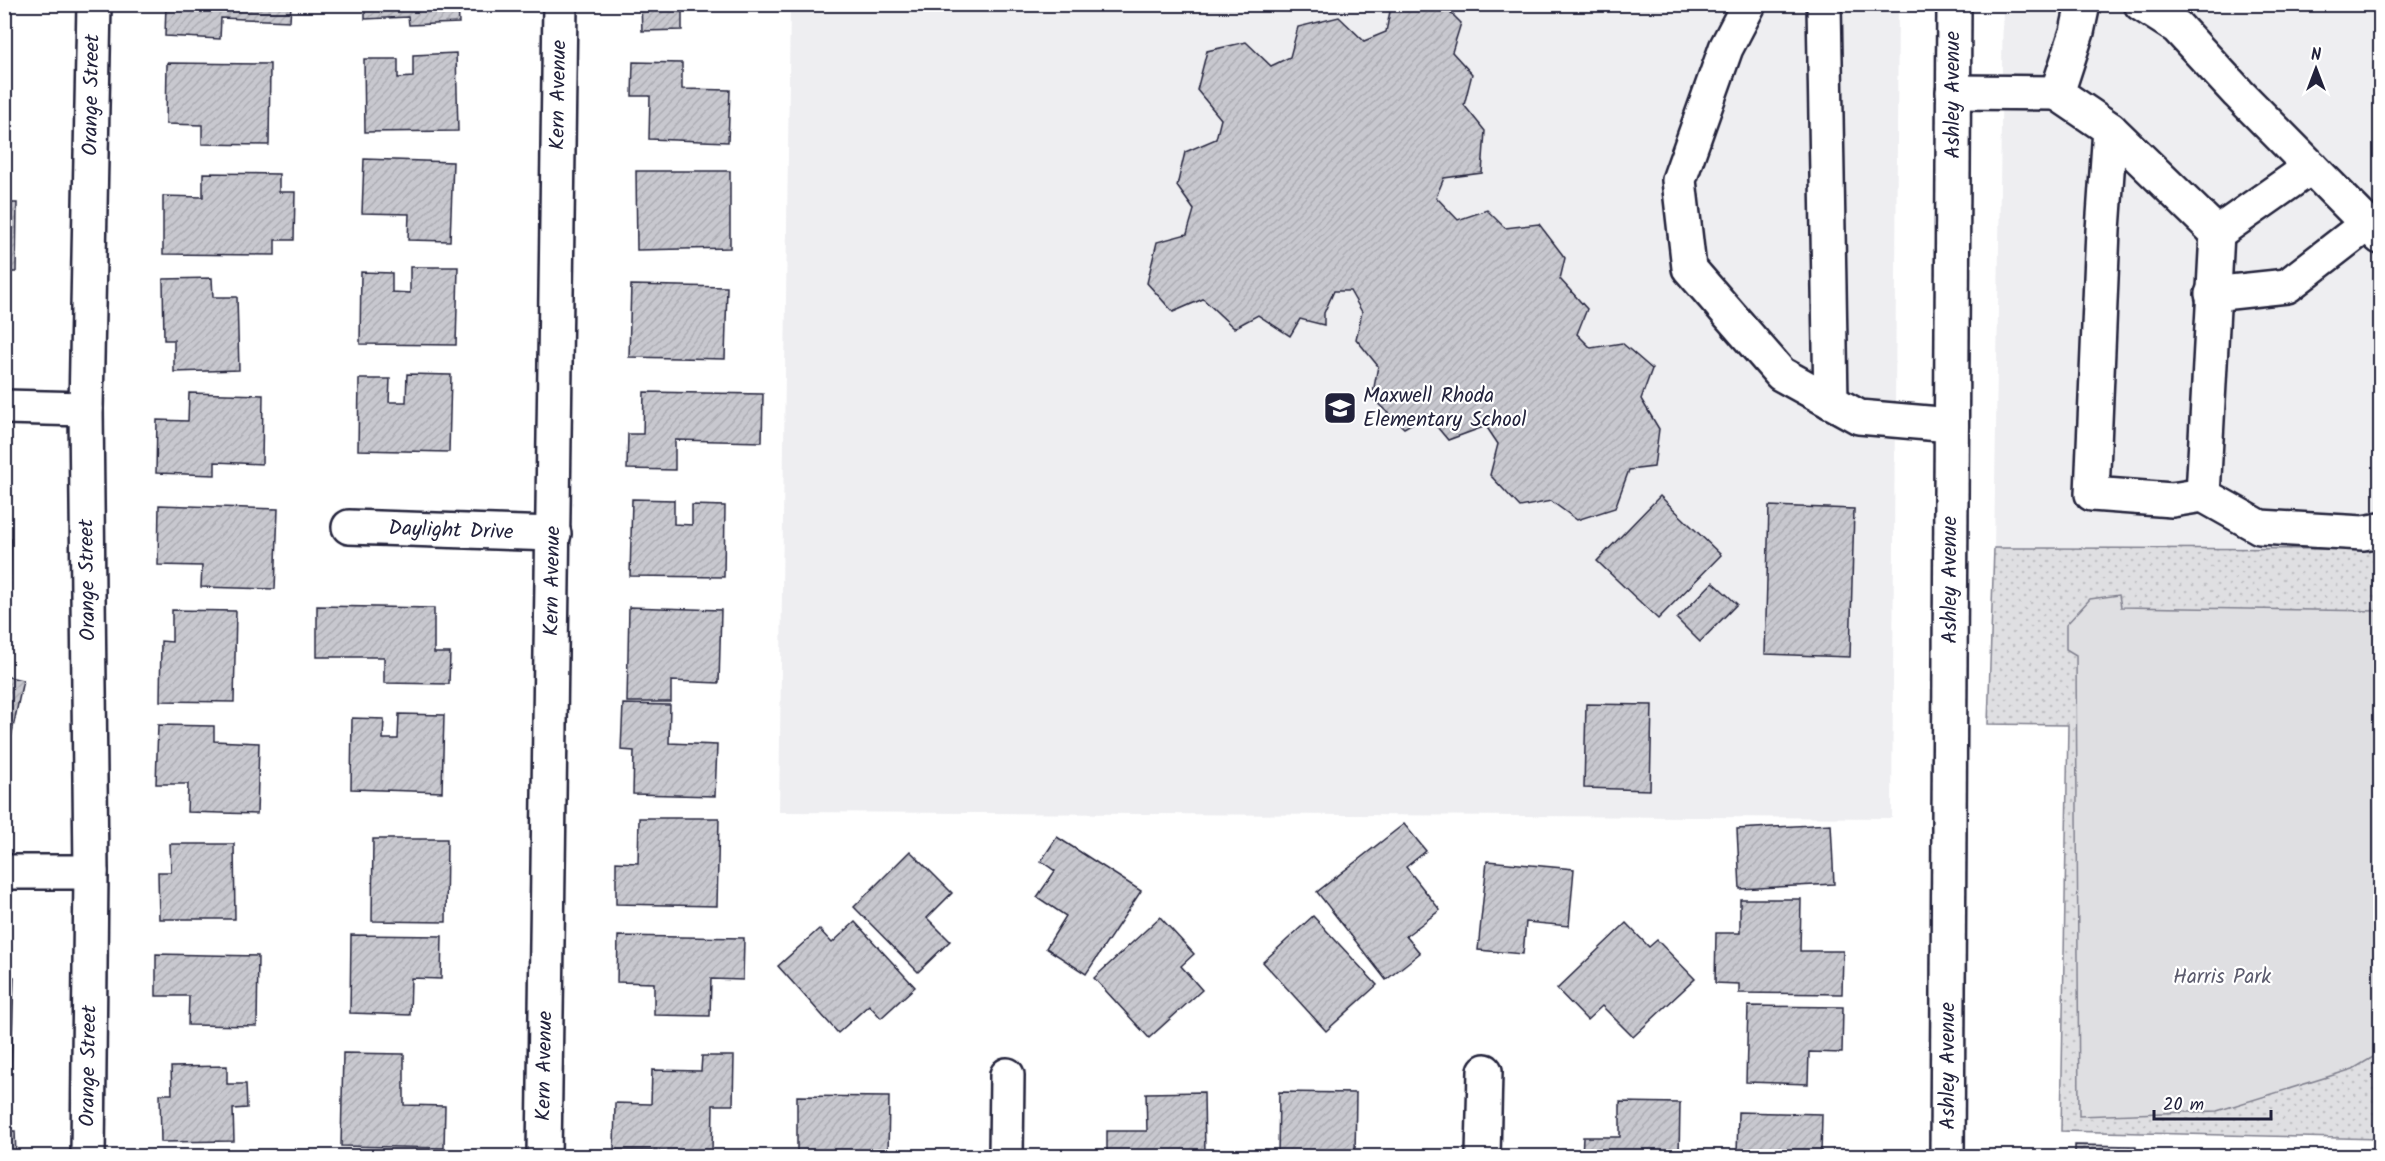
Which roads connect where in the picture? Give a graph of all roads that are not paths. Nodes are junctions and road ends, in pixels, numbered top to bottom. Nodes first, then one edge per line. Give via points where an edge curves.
1 (94, 4) edge
2 (560, 4) edge
3 (1749, 4) edge
4 (1824, 4) edge
5 (1954, 4) edge
6 (2083, 4) edge
7 (2141, 4) edge
8 (1953, 92) junction
9 (2056, 93) junction
10 (2110, 129) junction
11 (2311, 167) junction
12 (2374, 230) edge
13 (2217, 233) junction
14 (2212, 294) junction
15 (1831, 402) junction
16 (4, 407) edge
17 (86, 409) junction
18 (1951, 425) junction
19 (2203, 495) junction
20 (349, 527) dead end
21 (2380, 530) edge
22 (554, 534) junction
23 (4, 872) edge
24 (92, 872) junction
25 (1485, 1071) dead end
26 (1006, 1075) dead end
27 (88, 1156) edge
28 (544, 1156) edge
29 (1006, 1156) edge
30 (1483, 1156) edge
31 (1947, 1156) edge

1 - 17 street, Orange Street
2 - 22 street, Kern Avenue
3 - 15 street via 1726,48 1679,180 1689,268 1781,374
4 - 15 street
5 - 8 street, Ashley Avenue
6 - 9 street
7 - 11 street via 2177,27
8 - 9 street
8 - 18 street, Ashley Avenue
9 - 10 street
10 - 13 street
10 - 19 street via 2092,494 2172,500
11 - 12 street
11 - 13 street
12 - 14 street via 2287,286
13 - 14 street
14 - 19 street
15 - 18 street via 1859,417
16 - 17 street
17 - 24 street, Orange Street
18 - 31 street, Ashley Avenue
19 - 21 street via 2260,527 2363,533
20 - 22 street, Daylight Drive
22 - 28 street, Kern Avenue
23 - 24 street
24 - 27 street, Orange Street
25 - 30 street
26 - 29 street

